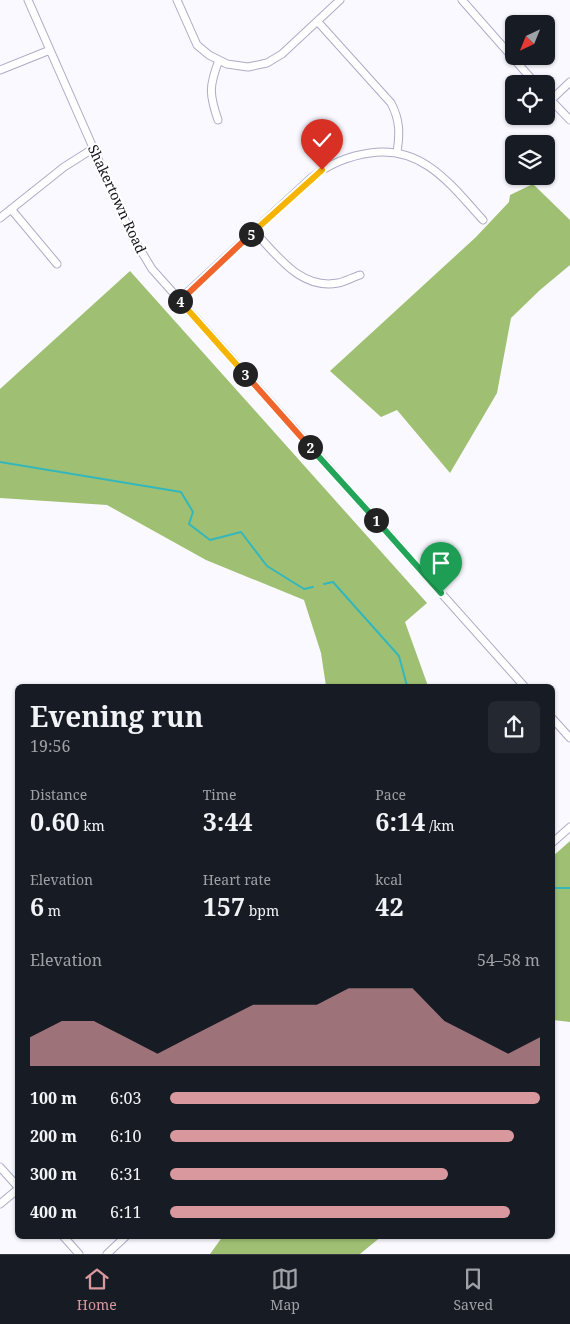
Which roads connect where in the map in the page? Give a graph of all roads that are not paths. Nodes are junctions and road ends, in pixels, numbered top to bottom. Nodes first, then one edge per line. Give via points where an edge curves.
1 (28, 0) edge
2 (177, 0) edge
3 (340, 0) edge
4 (462, 0) edge
5 (318, 22) junction
6 (50, 50) junction
7 (219, 60) junction
8 (0, 70) edge
9 (528, 75) edge
10 (570, 82) edge
11 (555, 92) edge
12 (555, 104) edge
13 (218, 120) dead end
14 (570, 120) edge
15 (94, 148) junction
16 (398, 152) junction
17 (11, 209) junction
18 (0, 218) edge
19 (483, 220) dead end
20 (254, 231) junction
21 (58, 264) dead end
22 (360, 275) dead end
23 (179, 300) junction
24 (522, 684) edge
25 (555, 721) edge
26 (570, 738) edge
27 (570, 827) edge
28 (555, 840) edge
29 (0, 1168) edge
30 (15, 1185) edge
31 (15, 1191) edge
32 (0, 1204) edge
33 (66, 1239) edge
34 (123, 1239) edge
35 (79, 1254) edge
36 (107, 1254) edge

1 - 6 street, Shakertown Road
2 - 7 street via 198,45
3 - 5 street
4 - 9 street
5 - 7 street via 267,63 242,67
5 - 16 street via 391,104 399,127
6 - 8 street
6 - 15 street, Shakertown Road
7 - 13 street via 211,90
10 - 11 street
12 - 14 street
15 - 17 street
15 - 23 street, Shakertown Road via 138,248
16 - 19 street via 412,156 437,171
16 - 20 street via 360,154 331,164 311,178
17 - 18 street
17 - 21 street
20 - 22 street via 289,268 306,279 337,283
20 - 23 street
23 - 24 street, Shakertown Road
25 - 26 street
27 - 28 street
29 - 30 street
31 - 32 street
33 - 35 street
34 - 36 street

